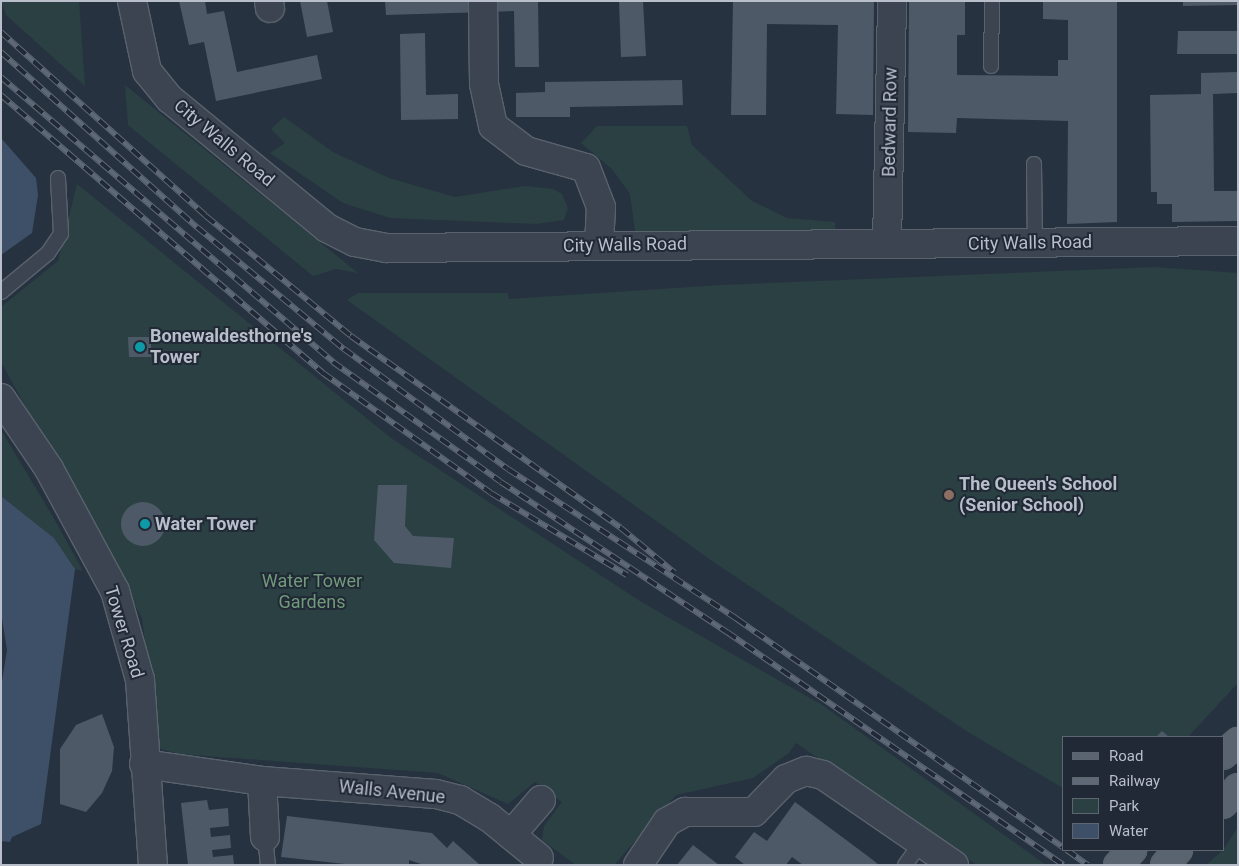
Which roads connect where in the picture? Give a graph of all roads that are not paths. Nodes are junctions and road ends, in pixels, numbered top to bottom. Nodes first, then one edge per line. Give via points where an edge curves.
1 (132, 1) edge
2 (483, 1) edge
3 (892, 1) edge
4 (992, 1) edge
5 (991, 66) dead end
6 (1034, 164) dead end
7 (58, 178) dead end
8 (1238, 241) edge
9 (887, 243) junction
10 (1035, 243) junction
11 (599, 244) junction
12 (1, 292) edge
13 (1, 398) edge
14 (1238, 742) edge
15 (1224, 754) edge
16 (144, 764) junction
17 (262, 781) junction
18 (1238, 788) edge
19 (541, 800) dead end
20 (1224, 803) edge
21 (511, 835) junction
22 (265, 837) joint
23 (922, 842) junction
24 (1131, 851) edge
25 (1177, 851) edge
26 (539, 858) dead end
27 (153, 865) edge
28 (268, 865) edge
29 (638, 865) edge
30 (906, 865) edge
31 (954, 865) edge
32 (1118, 865) edge
33 (1165, 865) edge

1 - 11 street, City Walls Road via 147,71 170,99 328,228 355,242 386,248
2 - 11 street via 484,84 493,126 526,151 586,168 601,207
3 - 9 street, Bedward Row
4 - 5 lane
6 - 10 lane
7 - 12 lane via 61,234 48,253
8 - 10 street, City Walls Road
9 - 10 street, City Walls Road
9 - 11 street, City Walls Road
13 - 16 street, Tower Road via 49,469 115,591 140,680
14 - 15 main road
16 - 17 street, Walls Avenue
16 - 27 street, Tower Road
17 - 21 street, Walls Avenue via 436,794 460,800
17 - 22 street
18 - 20 main road
19 - 21 street
21 - 26 street, Walls Avenue
22 - 28 lane
23 - 29 street via 823,775 806,771 786,779 754,812 698,810 673,819
23 - 30 lane
23 - 31 street
24 - 32 main road
25 - 33 main road

